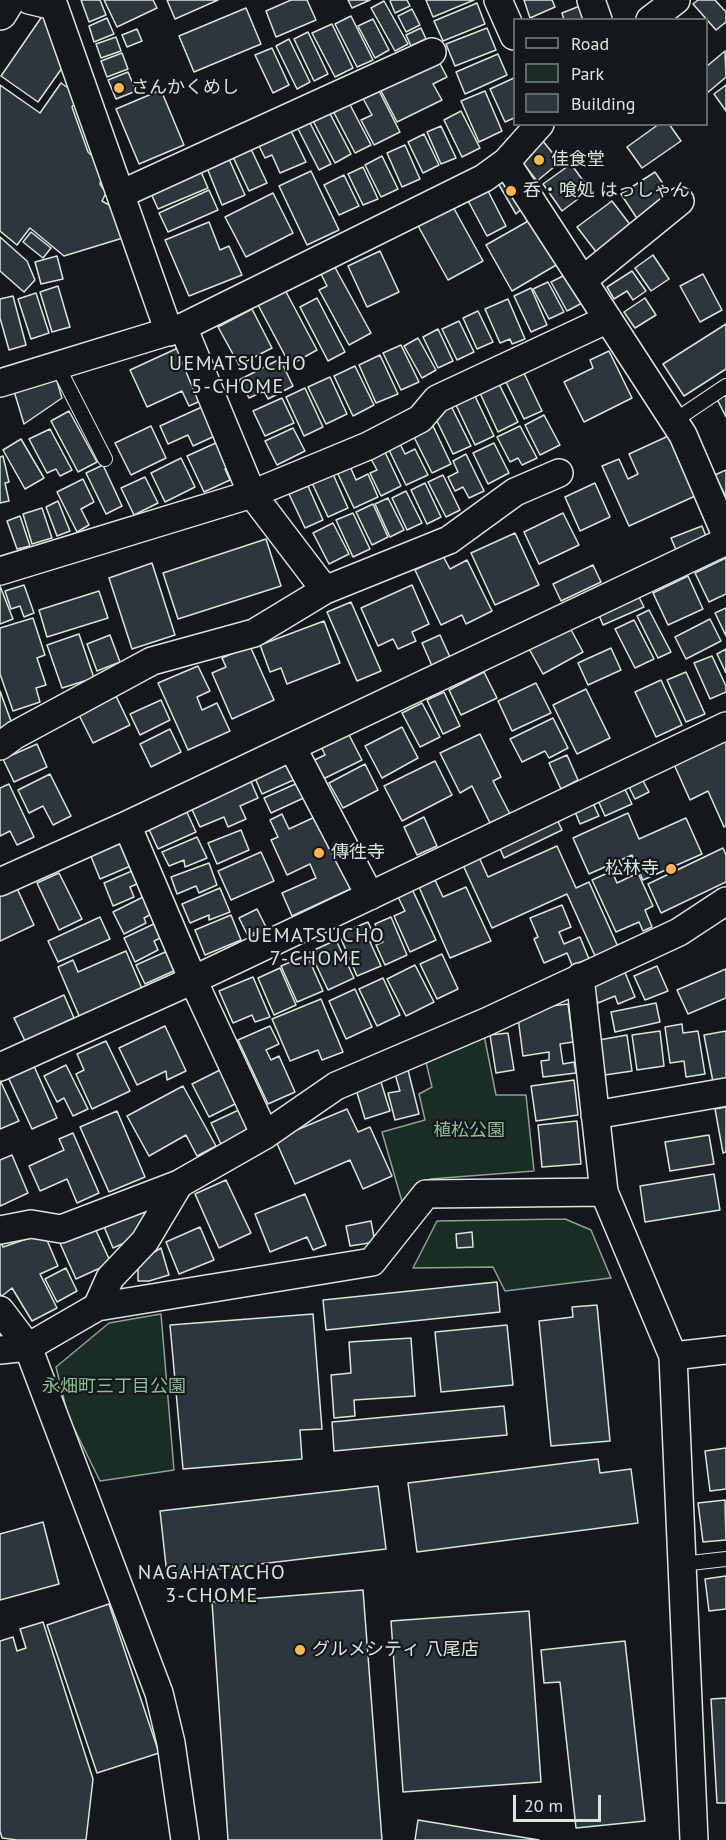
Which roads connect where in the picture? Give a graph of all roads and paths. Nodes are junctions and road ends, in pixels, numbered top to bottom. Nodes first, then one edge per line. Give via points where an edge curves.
1 (8, 0) edge
2 (29, 0) edge
3 (498, 0) edge
4 (591, 0) edge
5 (676, 0) edge
6 (0, 14) edge
7 (597, 18) edge
8 (653, 18) edge
9 (513, 34) edge
10 (432, 52) dead end
11 (538, 126) edge
12 (506, 162) junction
13 (121, 195) junction
14 (681, 201) dead end
15 (583, 280) junction
16 (608, 319) junction
17 (176, 329) junction
18 (57, 365) junction
19 (0, 382) edge
20 (726, 386) edge
21 (674, 421) junction
22 (105, 459) dead end
23 (559, 473) dead end
24 (252, 494) junction
25 (726, 535) edge
26 (726, 541) edge
27 (0, 571) edge
28 (325, 590) junction
29 (726, 726) edge
30 (0, 746) edge
31 (292, 747) junction
32 (127, 825) junction
33 (0, 882) edge
34 (370, 896) junction
35 (726, 901) edge
36 (580, 977) junction
37 (193, 980) junction
38 (0, 1067) edge
39 (726, 1092) edge
40 (595, 1115) junction
41 (265, 1135) junction
42 (179, 1184) junction
43 (604, 1192) junction
44 (0, 1230) edge
45 (97, 1307) junction
46 (0, 1310) edge
47 (28, 1347) junction
48 (0, 1350) edge
49 (726, 1350) edge
50 (673, 1356) junction
51 (726, 1559) edge
52 (682, 1564) junction
53 (184, 1840) edge
54 (694, 1840) edge

1 - 6 main road
2 - 13 street via 54,6
3 - 9 street
4 - 7 street
5 - 8 street
10 - 13 street
11 - 12 street
12 - 15 street
12 - 17 street via 484,178
13 - 17 street
14 - 15 street
15 - 16 street
16 - 21 street
16 - 24 street via 437,399 420,419 368,446
17 - 18 street
17 - 24 street
18 - 19 street
18 - 22 lane
20 - 21 lane
21 - 25 street
23 - 28 street via 515,492 449,540
24 - 27 street
24 - 28 street
26 - 31 street
28 - 30 street via 254,633 152,662
29 - 34 street
31 - 32 street
31 - 34 street
32 - 33 street
32 - 37 street
34 - 37 street
35 - 36 street via 678,932
36 - 40 street
36 - 41 street via 336,1086
37 - 38 street
37 - 41 street
39 - 40 street
40 - 43 street
41 - 42 street
42 - 44 street via 61,1229 31,1224
42 - 45 street via 145,1241 110,1278
43 - 45 street via 426,1194 372,1262
43 - 50 street
45 - 47 street
46 - 47 street
47 - 48 street
47 - 53 street via 159,1693 171,1743
49 - 50 street
50 - 52 street
51 - 52 lane
52 - 54 street

